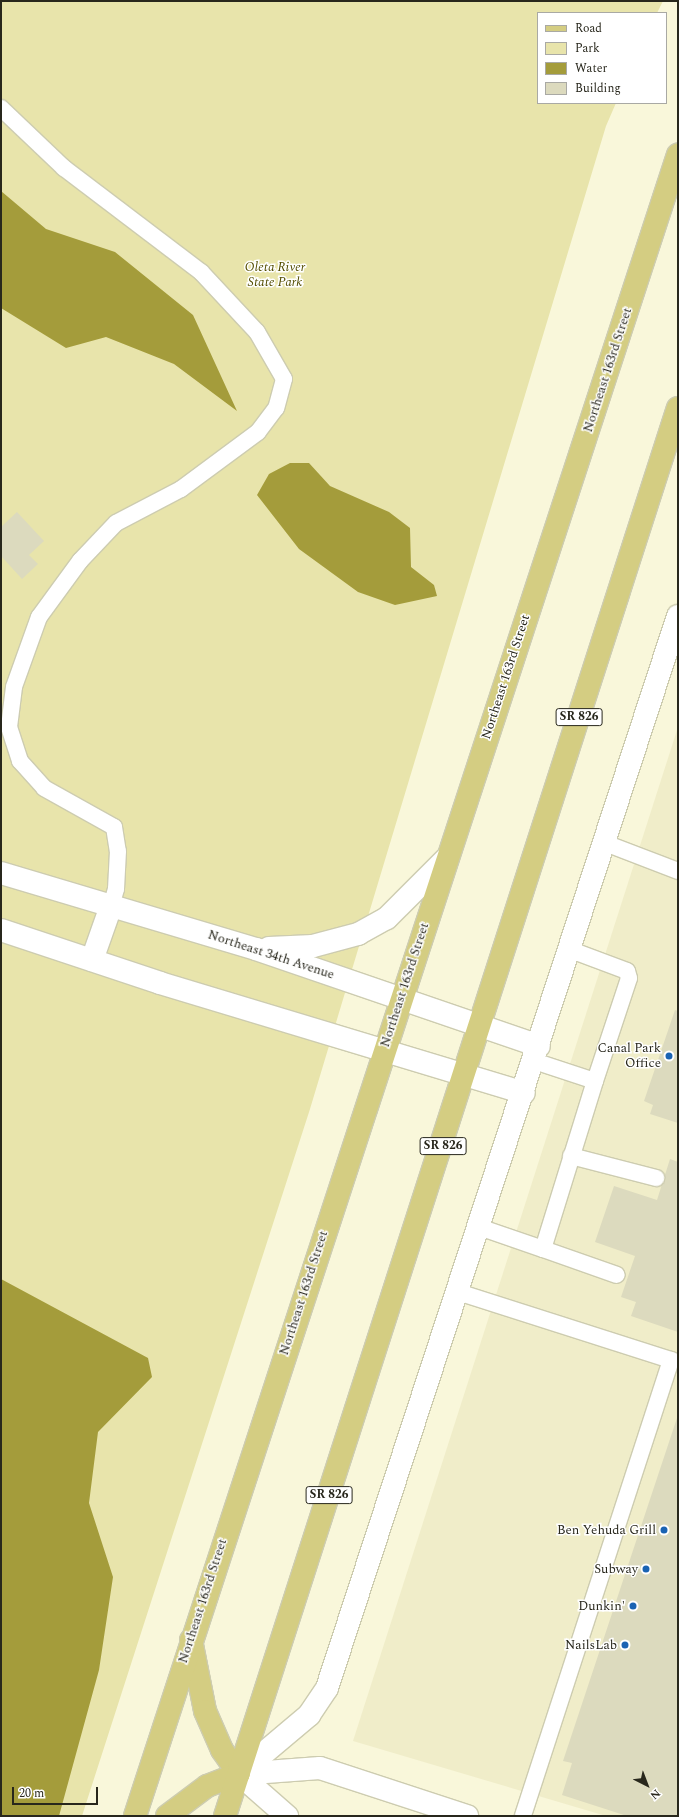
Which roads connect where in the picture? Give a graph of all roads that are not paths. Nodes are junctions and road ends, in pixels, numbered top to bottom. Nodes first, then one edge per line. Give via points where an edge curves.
1 (1, 108) edge
2 (678, 155) edge
3 (678, 408) edge
4 (678, 616) edge
5 (672, 653) edge
6 (605, 843) junction
7 (447, 858) junction
8 (678, 870) edge
9 (1, 873) edge
10 (111, 906) junction
11 (1, 930) edge
12 (256, 949) junction
13 (571, 950) junction
14 (92, 960) junction
15 (401, 998) junction
16 (481, 1026) junction
17 (384, 1049) junction
18 (536, 1054) junction
19 (466, 1075) junction
20 (595, 1081) junction
21 (524, 1093) junction
22 (571, 1156) junction
23 (656, 1178) dead end
24 (479, 1227) junction
25 (543, 1249) junction
26 (618, 1275) dead end
27 (458, 1292) junction
28 (674, 1360) edge
29 (191, 1637) junction
30 (239, 1774) junction
31 (135, 1816) edge
32 (167, 1816) edge
33 (225, 1816) edge
34 (287, 1816) edge
35 (467, 1816) edge
36 (523, 1816) edge

1 - 10 lane via 64,168 201,272 257,332 284,379 276,408 258,432 181,489 116,523 80,561 39,617 14,687 9,727 20,761 44,788 114,827 118,851 116,889
2 - 7 main road, Northeast 163rd Street
3 - 16 main road, SR 826
4 - 5 street
5 - 6 street
6 - 8 lane
6 - 13 street
7 - 12 street via 387,918 358,934 313,946
7 - 15 main road, Northeast 163rd Street
9 - 10 street, Northeast 34th Avenue
10 - 12 street, Northeast 34th Avenue
10 - 14 street
11 - 14 street
12 - 15 street, Northeast 34th Avenue
13 - 18 street
13 - 20 lane via 627,971 629,978
14 - 17 street
15 - 16 street, Northeast 34th Avenue
15 - 17 main road, Northeast 163rd Street
16 - 18 street, Northeast 34th Avenue
16 - 19 main road, SR 826
17 - 19 street
17 - 29 main road, Northeast 163rd Street
18 - 20 lane
18 - 21 street
19 - 21 street
19 - 30 main road, SR 826
20 - 22 lane
21 - 24 street
22 - 23 lane
22 - 25 lane
24 - 25 lane
24 - 27 street
25 - 26 lane
27 - 28 lane
27 - 30 street via 327,1688 309,1715
28 - 36 lane
29 - 30 main road via 205,1711 222,1750
29 - 31 main road, Northeast 163rd Street
30 - 32 main road via 207,1786
30 - 33 main road, SR 826
30 - 34 street
30 - 35 street via 320,1768

